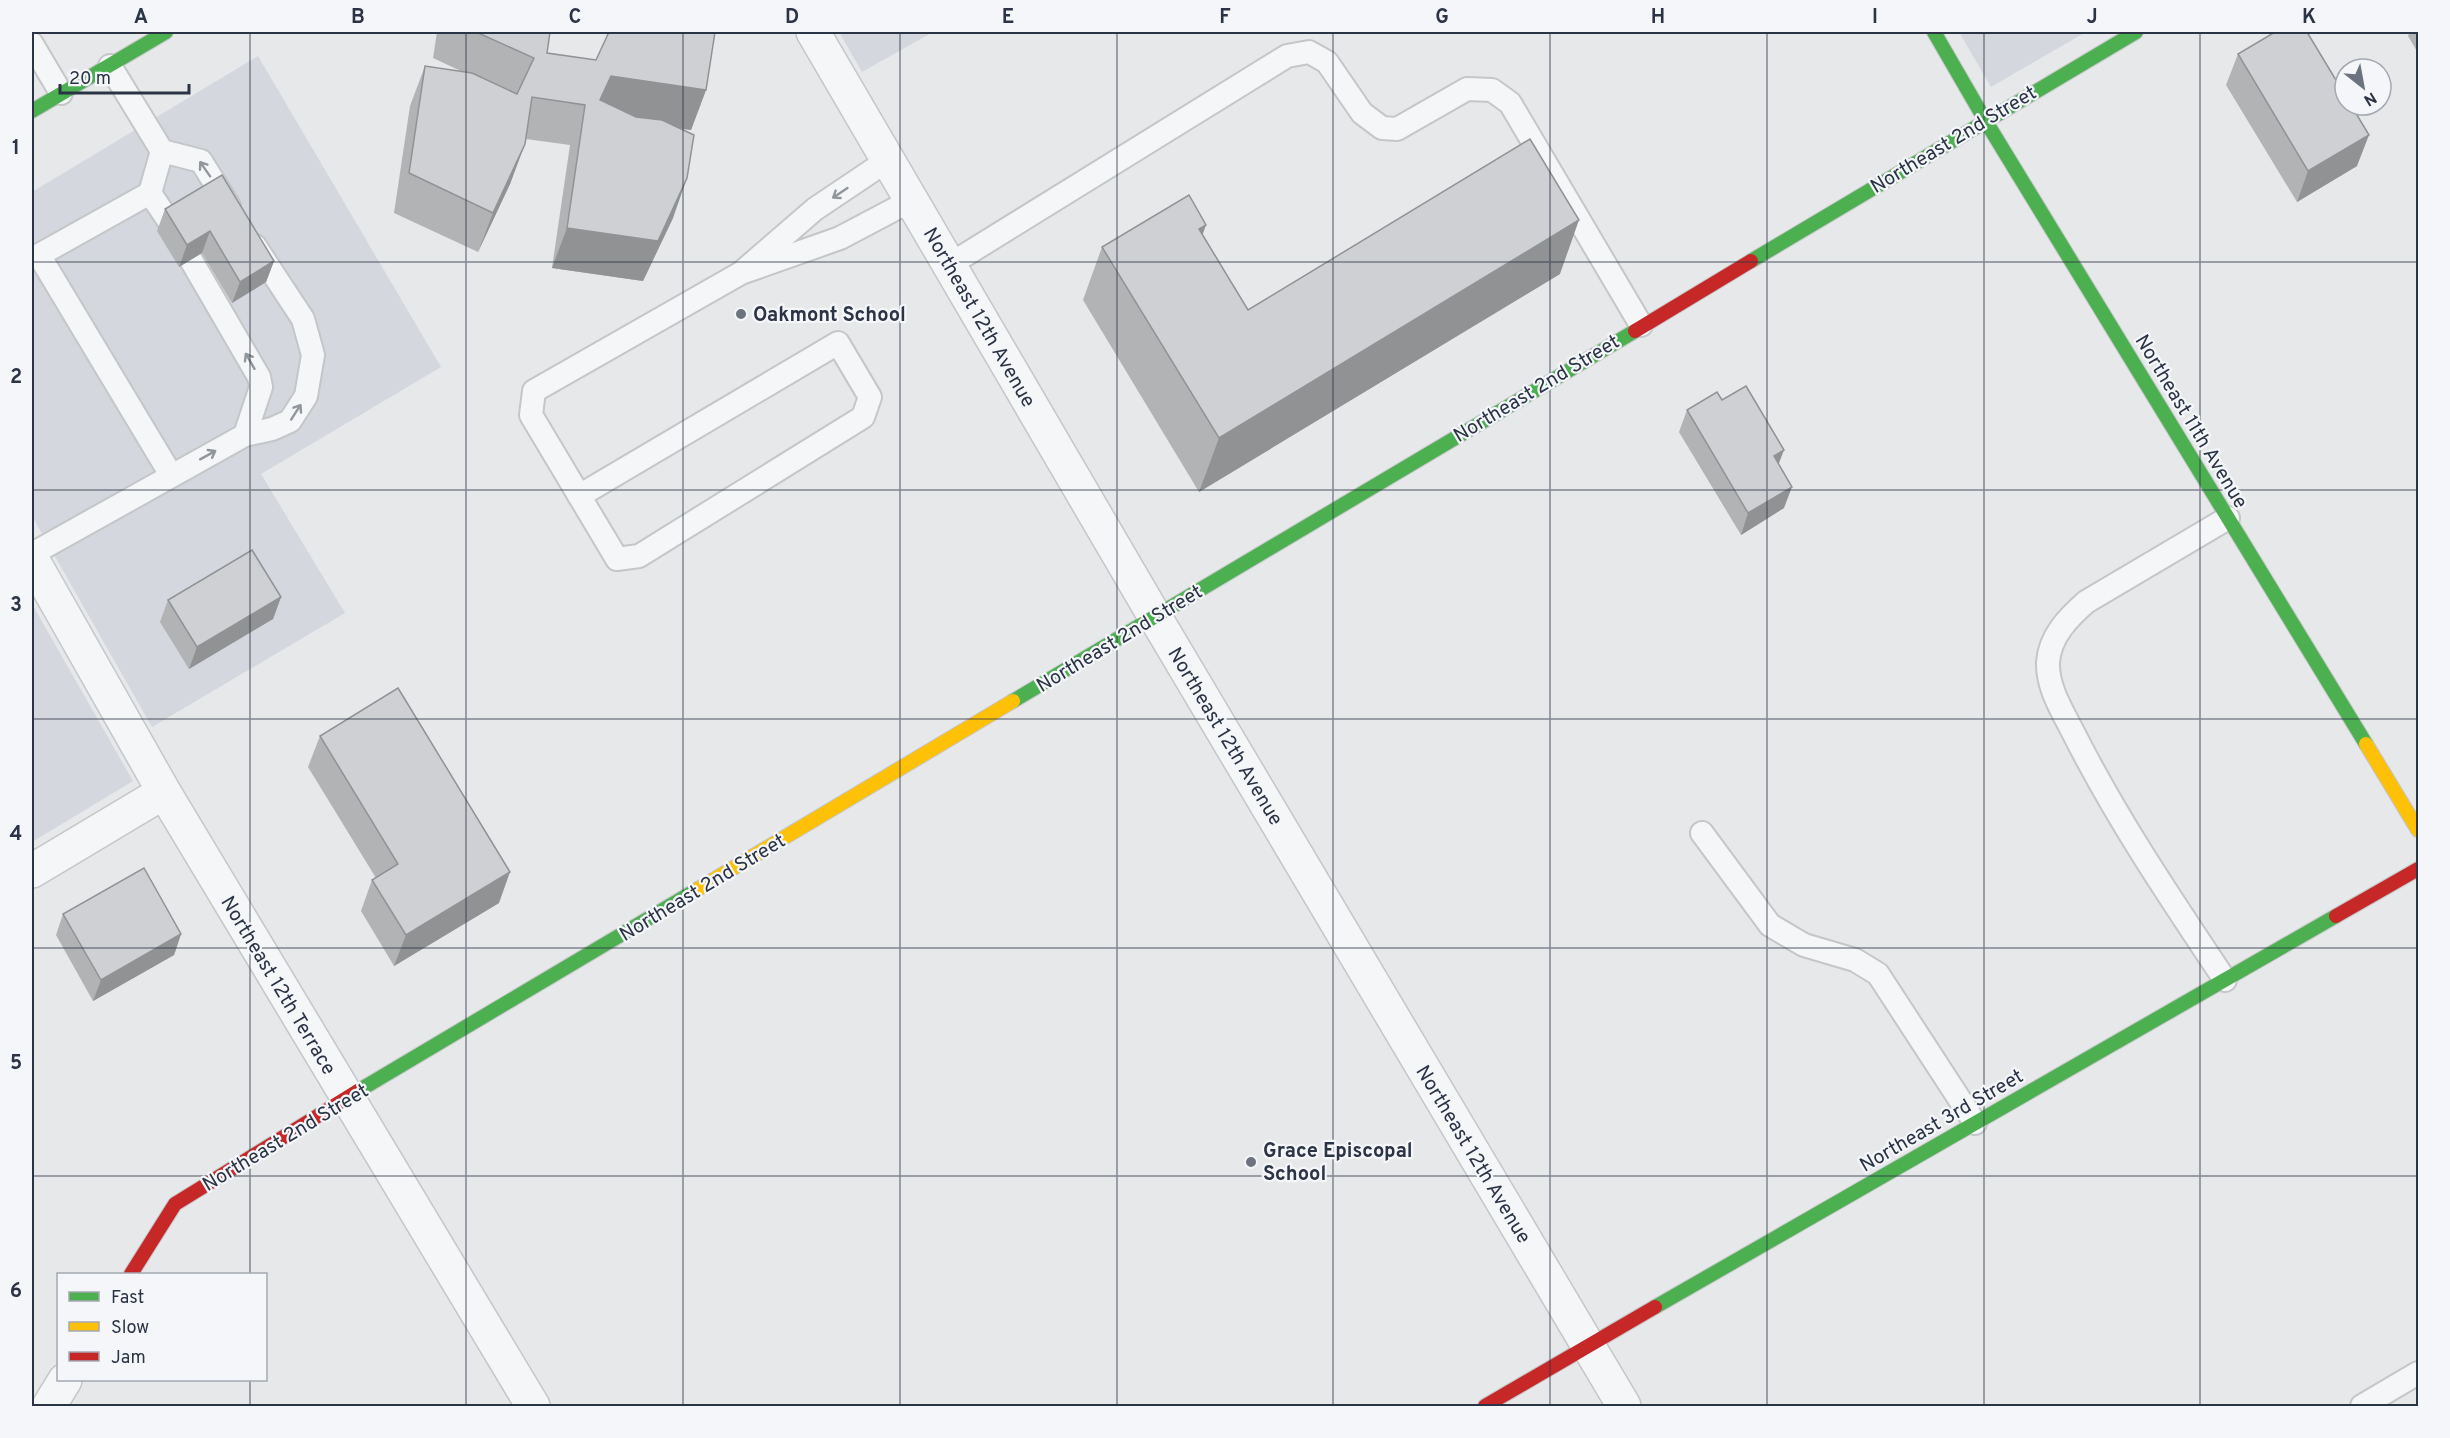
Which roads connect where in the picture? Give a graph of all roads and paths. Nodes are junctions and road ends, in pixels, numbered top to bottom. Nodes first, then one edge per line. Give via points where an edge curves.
1 (813, 32) edge
2 (1934, 32) edge
3 (2136, 32) edge
4 (154, 35) edge
5 (32, 44) edge
6 (110, 66) junction
7 (62, 93) junction
8 (32, 111) edge
9 (1985, 120) junction
10 (162, 151) junction
11 (888, 160) junction
12 (150, 193) junction
13 (912, 200) junction
14 (232, 211) edge
15 (170, 223) edge
16 (246, 232) edge
17 (191, 260) edge
18 (949, 265) junction
19 (741, 273) junction
20 (1641, 326) junction
21 (245, 435) junction
22 (171, 475) junction
23 (579, 496) junction
24 (2228, 518) junction
25 (32, 554) edge
26 (32, 559) edge
27 (1155, 617) junction
28 (164, 792) junction
29 (2418, 830) edge
30 (1702, 833) dead end
31 (2418, 869) edge
32 (32, 871) edge
33 (2225, 980) junction
34 (347, 1098) junction
35 (1975, 1123) junction
36 (132, 1273) edge
37 (1588, 1345) junction
38 (2418, 1373) edge
39 (64, 1381) edge
40 (49, 1407) edge
41 (533, 1407) edge
42 (1485, 1407) edge
43 (1624, 1407) edge
44 (2362, 1407) edge

1 - 11 street, Northeast 12th Avenue
2 - 9 street, Northeast 11th Avenue
3 - 9 street, Northeast 2nd Street
4 - 6 street via 140,49
5 - 7 lane
6 - 7 street
6 - 10 lane
7 - 8 street
9 - 20 street, Northeast 2nd Street
9 - 24 street, Northeast 11th Avenue
10 - 12 lane
14 -> 10 lane via 201,161
11 - 13 street, Northeast 12th Avenue
11 -> 19 lane via 815,209
12 - 15 lane
12 - 22 lane via 39,255
13 - 18 street, Northeast 12th Avenue
13 - 19 lane via 840,238
21 -> 16 lane via 290,421 306,396 313,355 303,319
21 -> 17 lane via 261,387 259,377
18 - 20 lane via 1287,56 1309,52 1327,62 1362,113 1382,128 1397,129 1467,89 1492,90 1510,103
18 - 27 street, Northeast 12th Avenue
19 - 23 lane via 534,391 531,415
20 - 27 street, Northeast 2nd Street
22 -> 21 lane
22 - 25 lane
23 - 23 lane via 617,559 639,556 863,417 870,398 838,342
24 - 29 street, Northeast 11th Avenue
24 - 33 lane via 2086,602 2056,634 2048,664 2052,689 2139,852
26 - 28 street, Northeast 12th Terrace
27 - 34 street, Northeast 2nd Street
27 - 37 street, Northeast 12th Avenue
28 - 32 street
28 - 34 street, Northeast 12th Terrace
30 - 35 lane via 1770,925 1804,945 1854,960 1878,974
31 - 33 street, Northeast 3rd Street
33 - 35 street, Northeast 3rd Street
34 - 36 street, Northeast 2nd Street via 175,1204
34 - 41 street, Northeast 12th Terrace
35 - 37 street, Northeast 3rd Street
37 - 42 street, Northeast 3rd Street
37 - 43 street, Northeast 12th Avenue
38 - 44 lane
39 - 40 street

